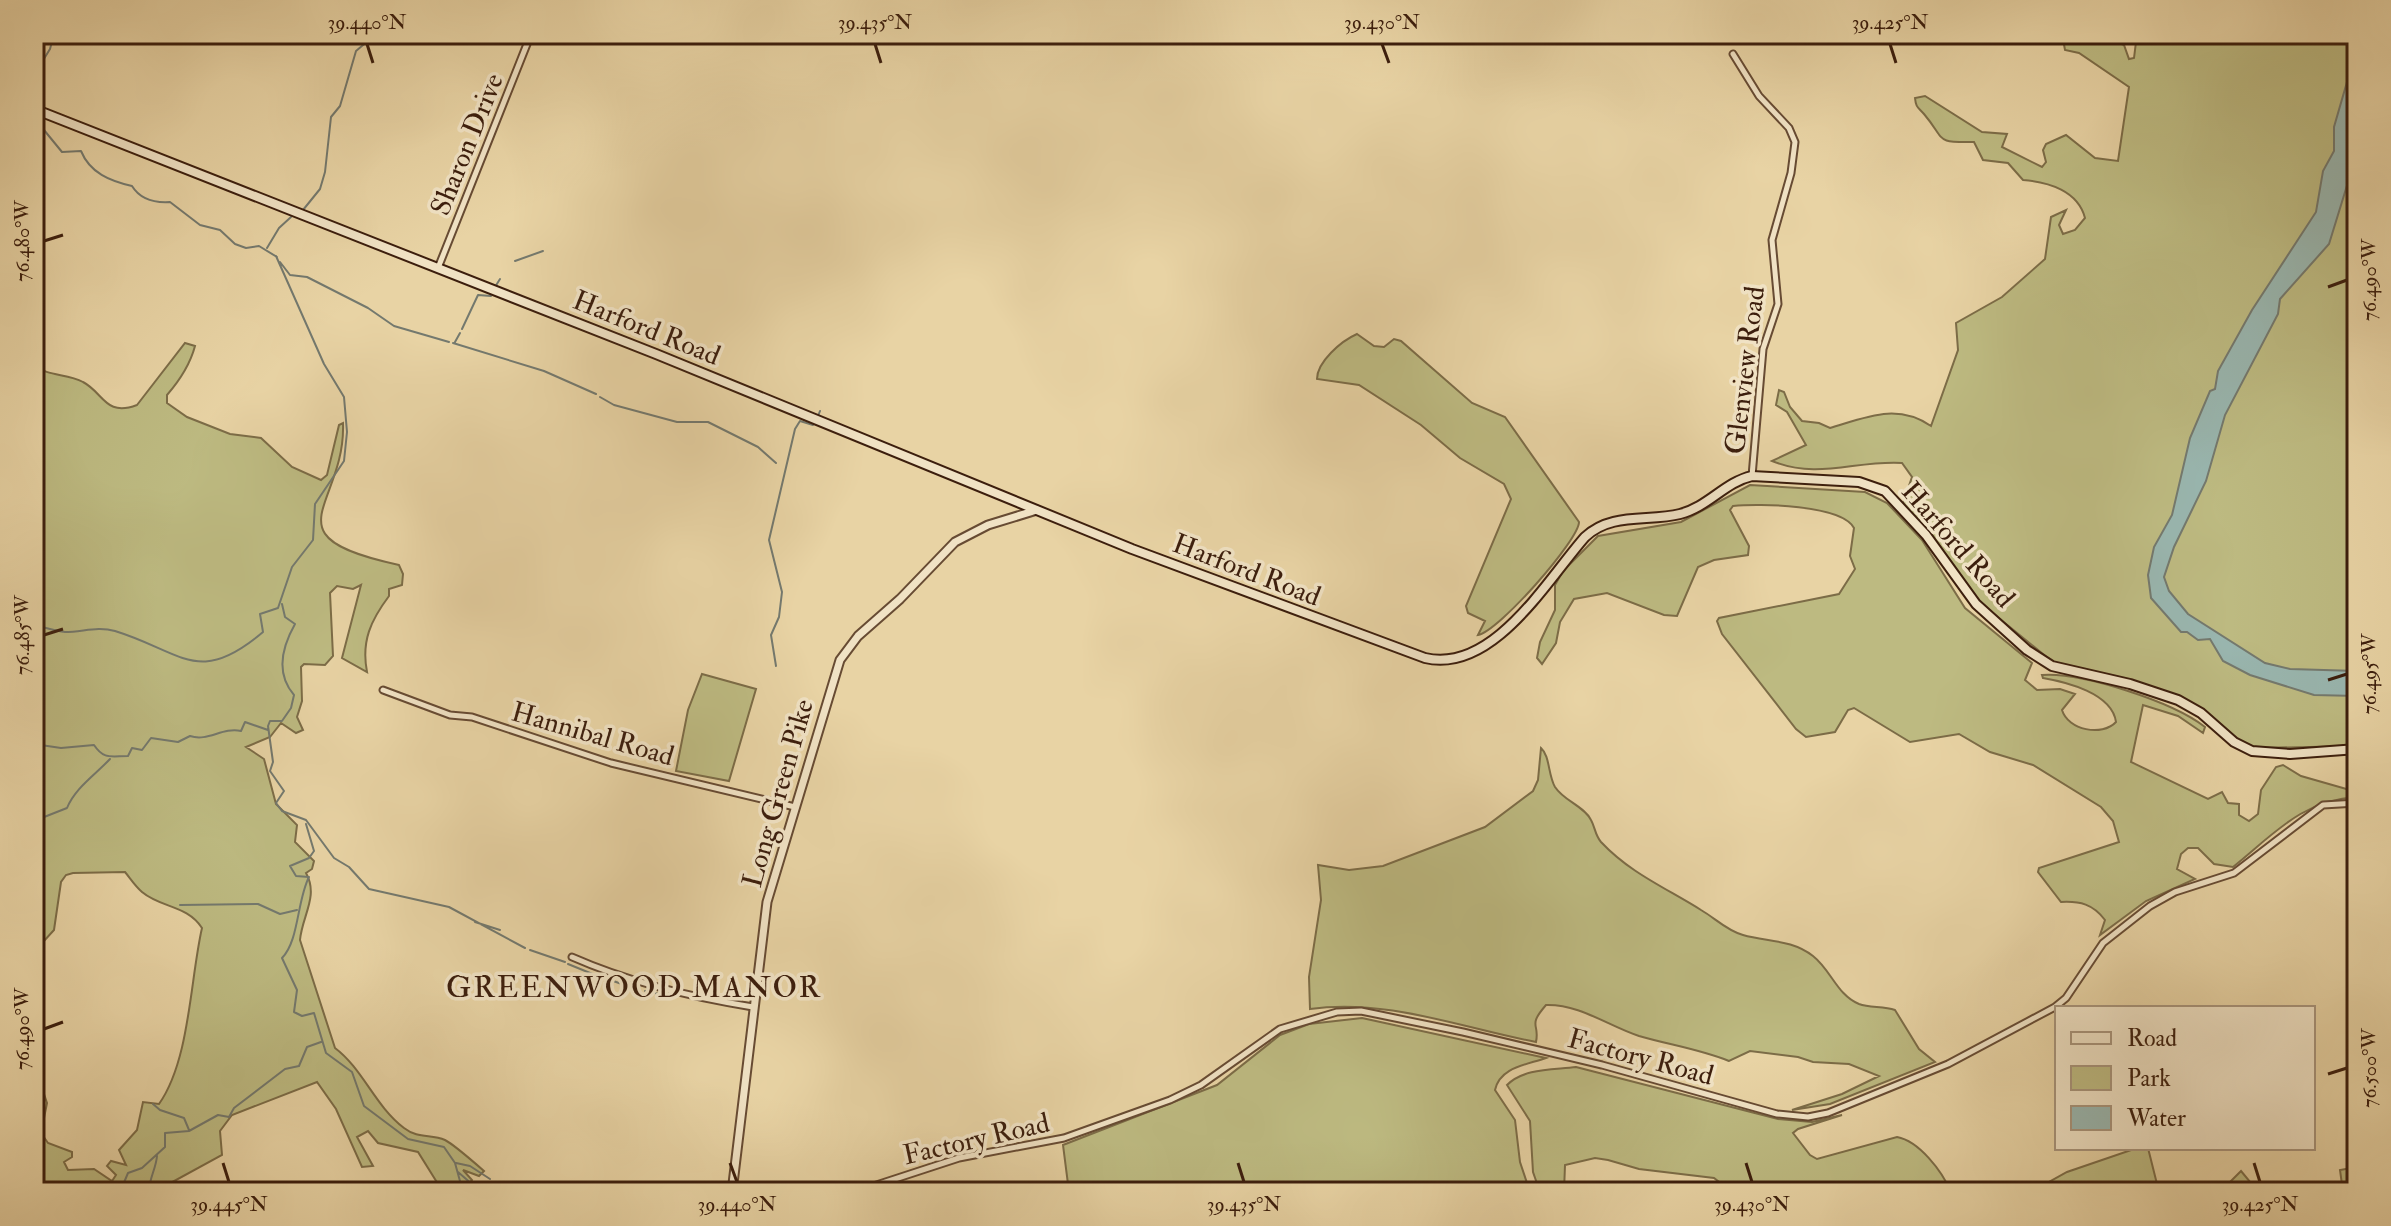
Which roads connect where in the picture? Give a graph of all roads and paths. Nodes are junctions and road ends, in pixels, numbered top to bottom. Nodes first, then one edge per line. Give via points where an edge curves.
1 (531, 34) edge
2 (1733, 54) dead end
3 (34, 109) edge
4 (437, 269) junction
5 (1752, 476) junction
6 (1037, 510) junction
7 (383, 690) dead end
8 (2357, 749) edge
9 (2357, 803) edge
10 (795, 807) junction
11 (572, 957) dead end
12 (2056, 1006) edge
13 (753, 1007) junction
14 (2055, 1007) edge
15 (732, 1192) edge
16 (855, 1192) edge

1 - 4 street, Sharon Drive
2 - 5 street, Glenview Road via 1795,142 1772,240 1778,304 1763,349
3 - 4 main road, Harford Road
4 - 6 main road, Harford Road
5 - 6 main road, Harford Road via 1686,512 1615,520 1595,528 1500,635 1443,661 1389,646
5 - 8 main road, Harford Road via 1859,482 1885,491 1926,535 1976,604 2052,666 2178,700 2252,751
6 - 10 street, Long Green Pike via 982,527 955,542 852,642 835,673
7 - 10 street, Hannibal Road via 611,763
9 - 12 street, Factory Road via 2323,805 2234,873 2150,906 2103,943
10 - 13 street, Long Green Pike via 767,902
11 - 13 street via 669,992
13 - 15 street, Long Green Pike
14 - 16 street, Factory Road via 1948,1064 1808,1117 1777,1114 1463,1032 1361,1011 1337,1012 1280,1029 1201,1085 1170,1100 1064,1138 959,1158

